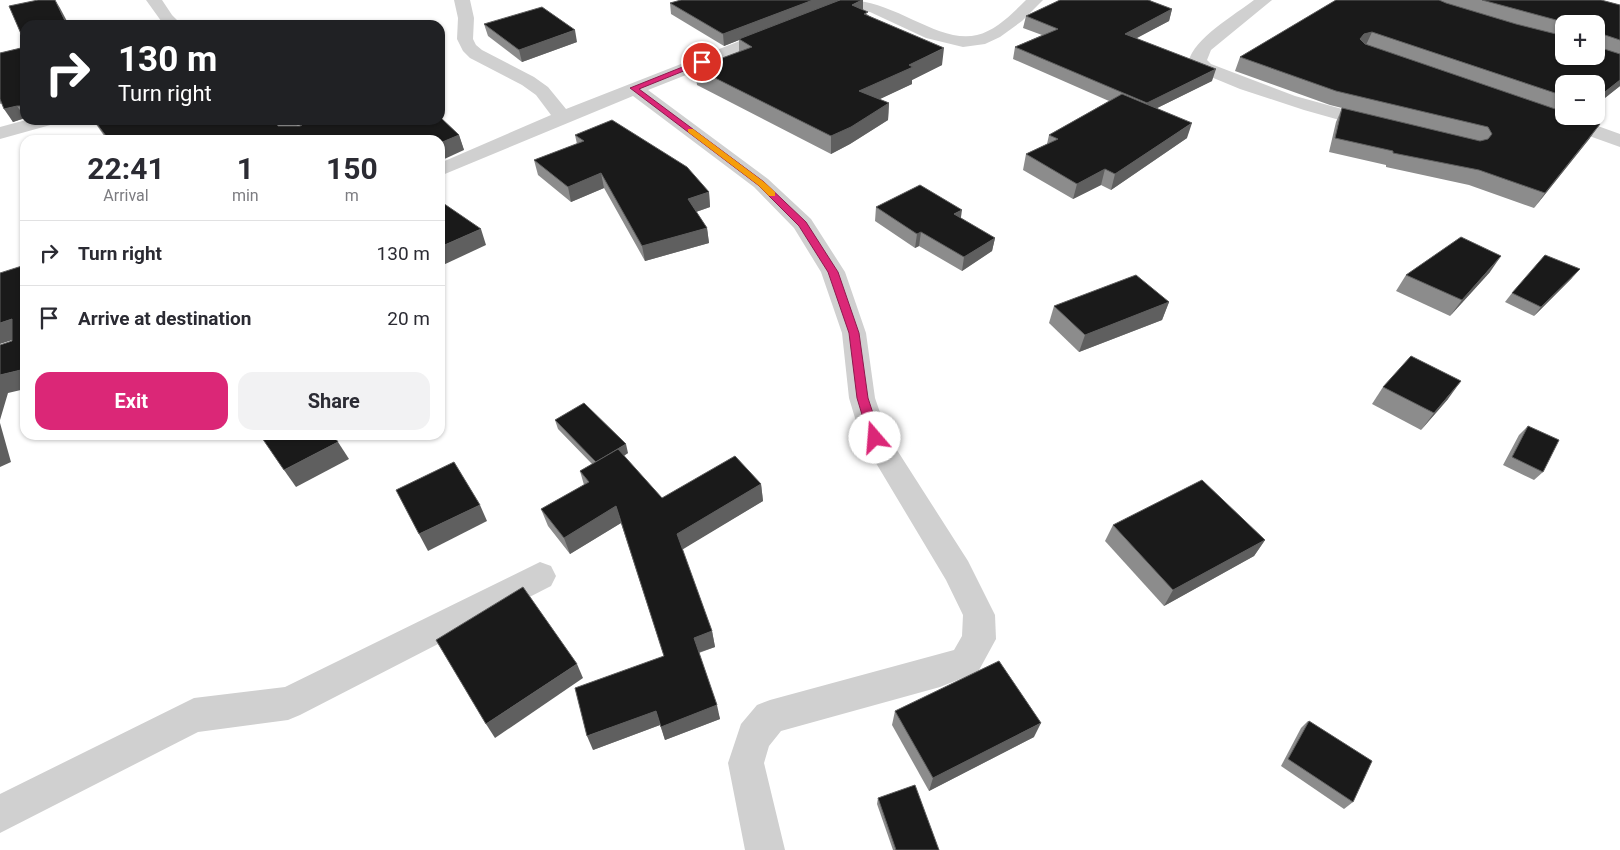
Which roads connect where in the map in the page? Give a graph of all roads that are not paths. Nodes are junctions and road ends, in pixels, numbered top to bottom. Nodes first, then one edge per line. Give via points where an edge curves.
1 (154, 0) edge
2 (462, 0) edge
3 (1035, 0) edge
4 (1264, 0) edge
5 (848, 3) edge
6 (812, 19) edge
7 (164, 20) edge
8 (786, 29) edge
9 (634, 88) junction
10 (1542, 113) edge
11 (562, 117) junction
12 (30, 125) edge
13 (1388, 127) edge
14 (0, 133) edge
15 (1620, 141) edge
16 (445, 168) edge
17 (540, 576) dead end
18 (0, 814) edge
19 (765, 850) edge

1 - 7 street
2 - 11 street via 466,18 465,39 470,47 476,54 542,91
3 - 5 street via 1000,29 981,39 962,42 944,40 874,9
4 - 13 street via 1204,47 1198,61 1205,68 1323,111
5 - 6 street
8 - 9 street
9 - 11 street
9 - 19 street via 761,184 803,224 833,272 854,333 862,398 875,438 957,572 979,615 979,639 966,661 940,672 770,717 754,737 746,763
10 - 15 street
11 - 16 street
12 - 14 street
17 - 18 street via 288,703 194,715

